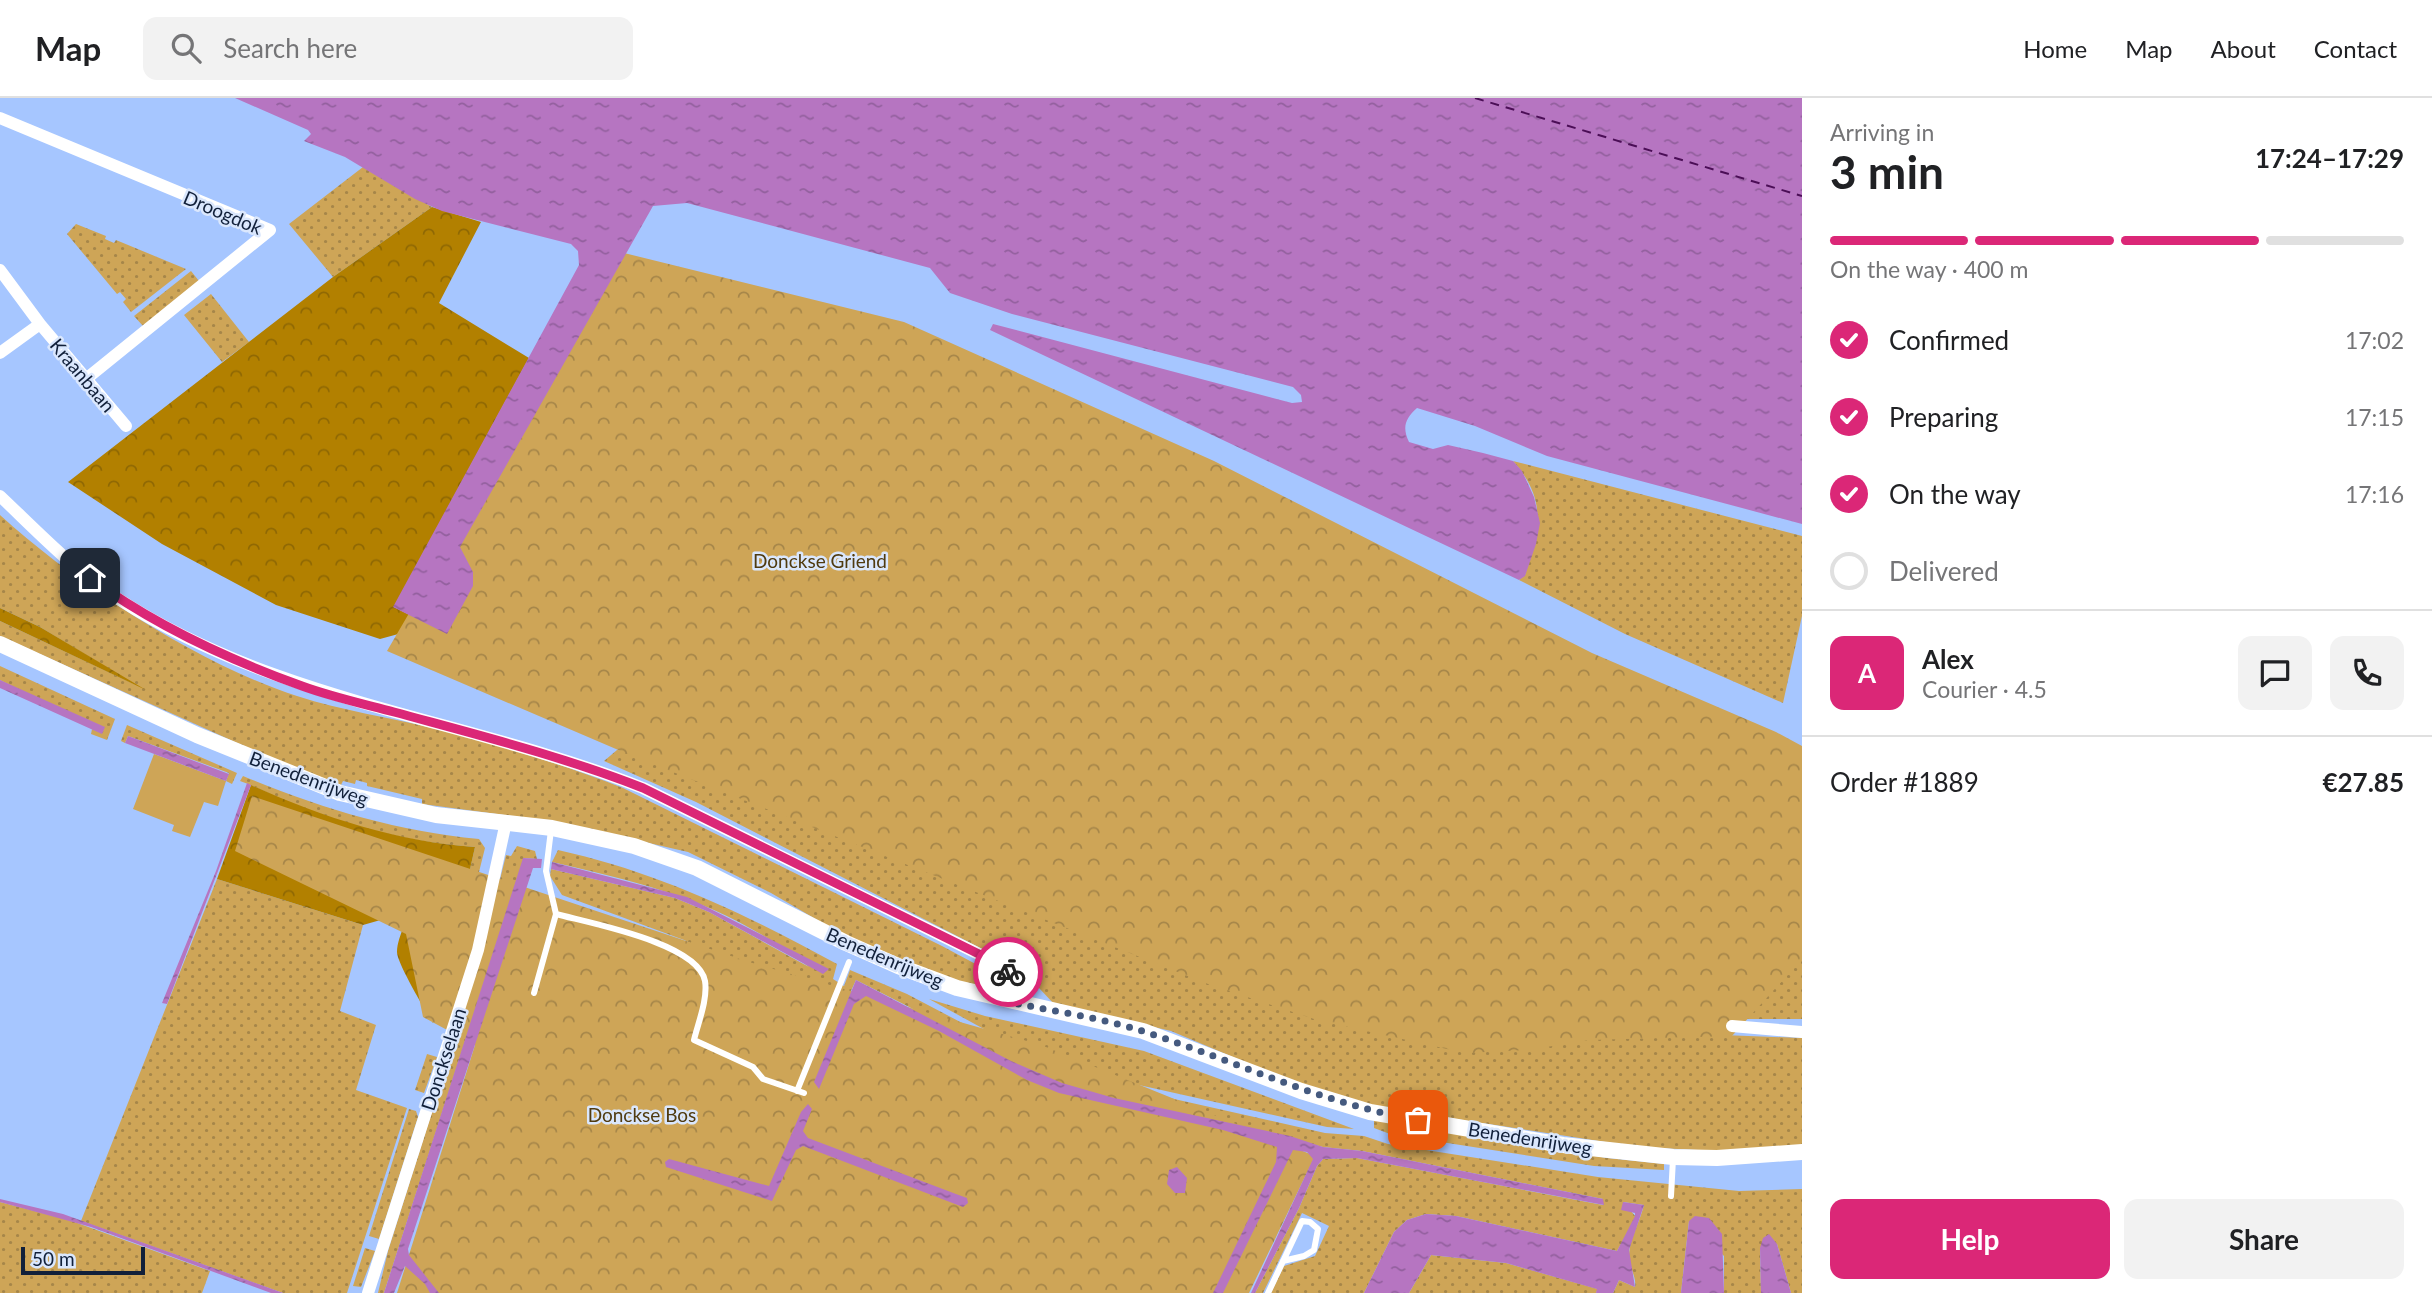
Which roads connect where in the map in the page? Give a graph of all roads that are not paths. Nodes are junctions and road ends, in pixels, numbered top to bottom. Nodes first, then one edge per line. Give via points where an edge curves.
1 (0, 118) edge
2 (0, 270) edge
3 (40, 324) junction
4 (0, 354) edge
5 (86, 379) junction
6 (126, 426) dead end
7 (0, 496) edge
8 (0, 644) edge
9 (506, 822) junction
10 (552, 828) junction
11 (556, 914) junction
12 (849, 962) dead end
13 (534, 993) dead end
14 (1014, 1003) junction
15 (1732, 1026) dead end
16 (1802, 1032) edge
17 (1802, 1152) edge
18 (1673, 1157) junction
19 (1671, 1196) dead end
20 (1283, 1261) junction
21 (368, 1293) edge
22 (1268, 1293) edge

1 - 5 street, Droogdok via 270,230
2 - 3 street, Kraanbaan
3 - 4 street, Kraanbaan
3 - 5 street, Kraanbaan
5 - 6 street, Kraanbaan
7 - 14 street via 80,570 121,601 178,633 304,687 589,767 643,788 993,961 1014,979
8 - 9 street, Benedenrijweg via 322,787 436,815
9 - 10 street, Benedenrijweg
9 - 21 street, Donckselaan via 478,950
10 - 11 lane via 546,871
10 - 14 street, Benedenrijweg via 622,843 697,868 898,967
11 - 12 lane via 684,954 705,979 694,1040 753,1067 764,1079 801,1092
11 - 13 lane
14 - 18 street, Benedenrijweg via 1143,1031 1370,1112 1563,1145
15 - 16 street
17 - 18 street, Benedenrijweg
18 - 19 lane
20 - 20 lane via 1302,1221 1310,1222 1318,1229 1314,1250
20 - 22 lane

